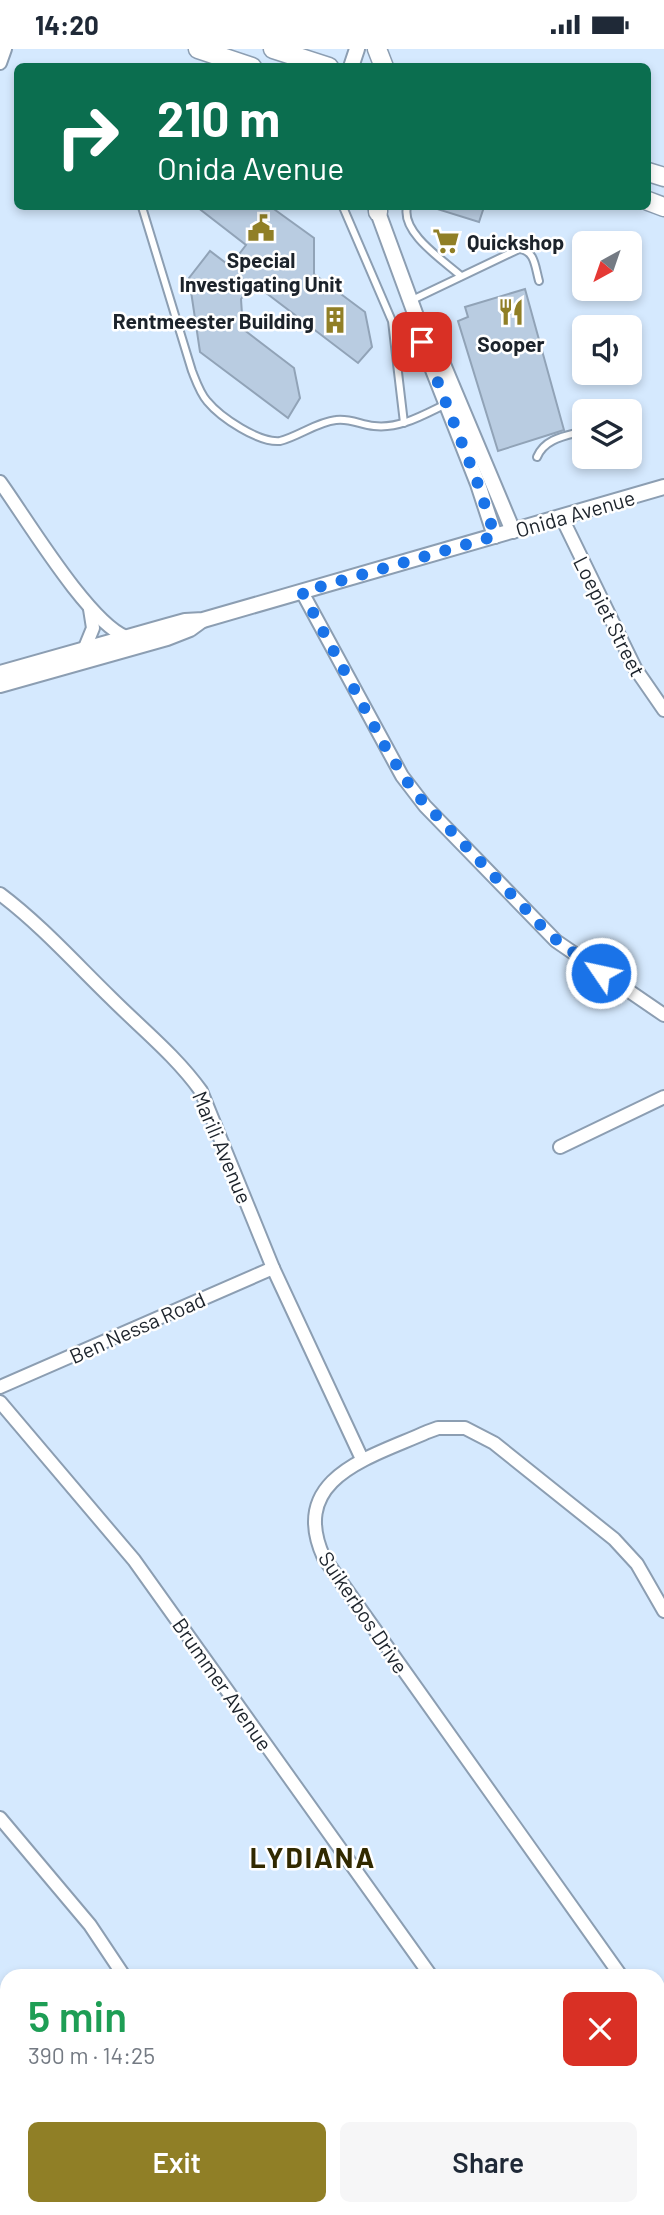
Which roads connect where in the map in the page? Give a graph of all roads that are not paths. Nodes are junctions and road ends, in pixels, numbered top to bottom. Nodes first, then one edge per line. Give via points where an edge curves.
1 (5, 49) edge
2 (198, 49) edge
3 (273, 49) edge
4 (0, 63) edge
5 (240, 63) edge
6 (317, 63) edge
7 (143, 210) edge
8 (344, 210) edge
9 (378, 210) edge
10 (407, 210) edge
11 (461, 276) junction
12 (539, 281) dead end
13 (410, 301) junction
14 (452, 402) junction
15 (404, 423) junction
16 (572, 435) edge
17 (537, 457) dead end
18 (479, 467) junction
19 (0, 482) edge
20 (664, 487) edge
21 (562, 518) junction
22 (513, 531) junction
23 (495, 536) junction
24 (302, 592) junction
25 (90, 609) junction
26 (202, 620) junction
27 (126, 637) junction
28 (84, 650) junction
29 (0, 673) edge
30 (0, 685) edge
31 (664, 711) edge
32 (0, 894) edge
33 (664, 1015) edge
34 (664, 1097) edge
35 (560, 1147) dead end
36 (273, 1268) junction
37 (0, 1387) edge
38 (0, 1402) edge
39 (362, 1459) junction
40 (664, 1611) edge
41 (0, 1818) edge
42 (119, 1969) edge
43 (426, 1969) edge
44 (616, 1969) edge

1 - 4 street
2 - 5 main road
3 - 6 main road
7 - 15 lane via 192,371 201,393 214,408 270,442 337,420 380,426
8 - 15 lane via 392,321
9 - 13 street
10 - 11 lane via 416,236
11 - 12 lane via 519,249 531,254
11 - 13 lane
13 - 14 street via 437,350
14 - 15 lane
14 - 18 street
16 - 17 lane via 549,442
18 - 22 street
18 - 23 street
19 - 25 street
20 - 21 street, Onida Avenue
21 - 22 street, Onida Avenue
21 - 31 street, Loepiet Street via 635,668
22 - 23 street, Onida Avenue
23 - 24 street, Onida Avenue
24 - 26 street, Onida Avenue
24 - 33 street via 395,764 425,806 556,941
25 - 27 street
25 - 28 street via 93,628
26 - 27 street, Onida Avenue
26 - 30 street, Onida Avenue via 167,638
27 - 28 street, Onida Avenue
28 - 29 street, Onida Avenue
32 - 36 street, Marili Avenue via 197,1086
34 - 35 street
36 - 37 street, Ben Nessa Road
36 - 39 street, Marili Avenue
38 - 43 street, Brummer Avenue via 134,1560
39 - 40 street, Suikerbos Drive via 438,1428 474,1431 614,1539 637,1564
39 - 44 street, Suikerbos Drive via 334,1479 320,1499 315,1530 324,1558
41 - 42 street via 85,1919

